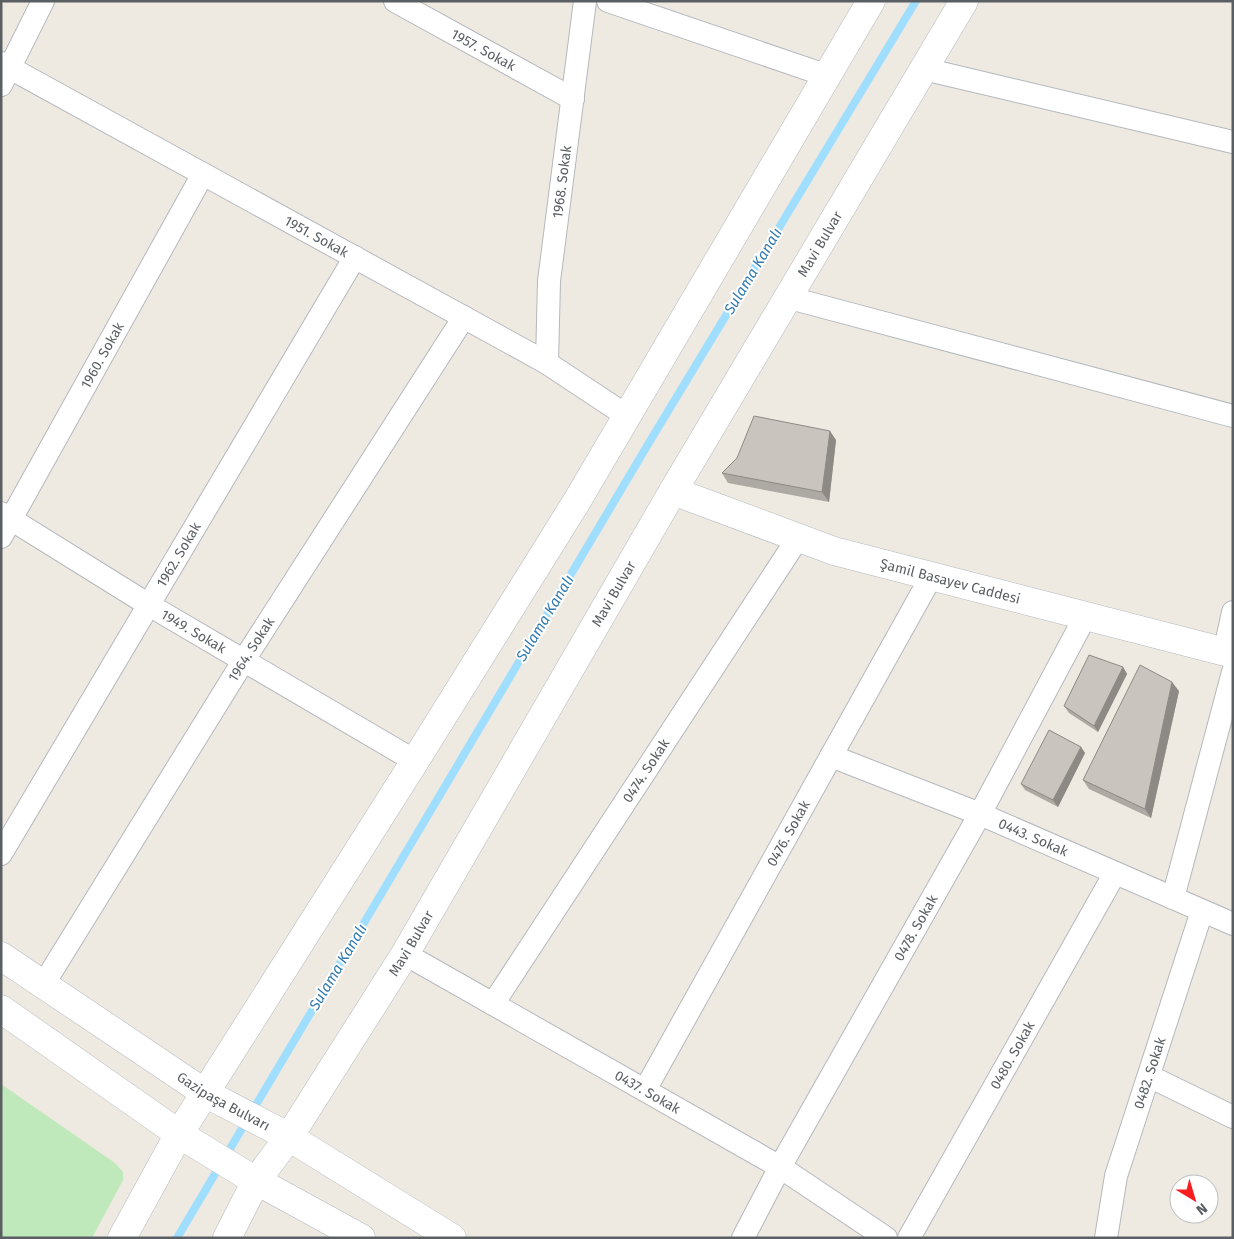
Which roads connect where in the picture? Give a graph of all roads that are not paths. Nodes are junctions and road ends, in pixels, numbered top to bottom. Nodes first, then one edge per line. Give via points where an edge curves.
1 (43, 1) edge
2 (395, 1) edge
3 (585, 1) edge
4 (608, 1) edge
5 (871, 1) edge
6 (964, 1) edge
7 (924, 69) junction
8 (4, 72) edge
9 (828, 76) junction
10 (573, 99) junction
11 (1233, 142) edge
12 (203, 174) junction
13 (355, 257) junction
14 (790, 298) junction
15 (464, 317) junction
16 (547, 363) junction
17 (627, 416) junction
18 (1233, 416) edge
19 (674, 491) junction
20 (5, 523) edge
21 (798, 538) junction
22 (931, 577) junction
23 (149, 604) junction
24 (1233, 612) edge
25 (1085, 618) junction
26 (244, 660) junction
27 (1230, 660) edge
28 (831, 756) junction
29 (416, 761) junction
30 (980, 814) junction
31 (1, 854) edge
32 (1115, 873) junction
33 (1173, 898) junction
34 (1202, 911) junction
35 (1233, 924) edge
36 (405, 954) junction
37 (1, 956) edge
38 (43, 985) junction
39 (493, 1004) junction
40 (1, 1010) edge
41 (1149, 1076) junction
42 (645, 1090) junction
43 (213, 1097) junction
44 (1233, 1117) edge
45 (279, 1132) junction
46 (184, 1137) junction
47 (780, 1167) junction
48 (251, 1178) junction
49 (1112, 1235) edge
50 (122, 1238) edge
51 (227, 1238) edge
52 (360, 1238) edge
53 (452, 1238) edge
54 (743, 1238) edge
55 (886, 1238) edge
56 (909, 1238) edge

1 - 8 street
2 - 10 street, 1957. Sokak
3 - 10 street, 1968. Sokak
4 - 9 street
5 - 9 street
6 - 7 street, Mavi Bulvar
7 - 11 street
7 - 14 street, Mavi Bulvar
8 - 12 street, 1951. Sokak
9 - 17 street
10 - 16 street, 1968. Sokak via 549,281
12 - 13 street, 1951. Sokak
12 - 20 street, 1960. Sokak
13 - 15 street, 1951. Sokak
13 - 23 street, 1962. Sokak
14 - 18 street
14 - 19 street, Mavi Bulvar
15 - 16 street, 1951. Sokak
15 - 26 street, 1964. Sokak
16 - 17 street, 1951. Sokak
17 - 29 street
19 - 21 street, Şamil Basayev Caddesi
19 - 36 street, Mavi Bulvar
20 - 23 street, 1949. Sokak
21 - 22 street, Şamil Basayev Caddesi
21 - 39 street, 0474. Sokak
22 - 25 street, Şamil Basayev Caddesi
22 - 28 street, 0476. Sokak
23 - 26 street, 1949. Sokak
23 - 31 street, 1962. Sokak
24 - 27 street
25 - 27 street, Şamil Basayev Caddesi
25 - 30 street, 0478. Sokak
26 - 29 street, 1949. Sokak
26 - 38 street, 1964. Sokak
27 - 33 street
28 - 30 street, 0443. Sokak
28 - 42 street, 0476. Sokak
29 - 43 street
30 - 32 street, 0443. Sokak
30 - 47 street, 0478. Sokak
32 - 33 street, 0443. Sokak
32 - 56 street, 0480. Sokak
33 - 34 street, 0443. Sokak
34 - 35 street, 0443. Sokak
34 - 41 street, 0482. Sokak
36 - 39 street, 0437. Sokak
36 - 45 street, Mavi Bulvar
37 - 38 street, Gazipaşa Bulvarı
38 - 43 street, Gazipaşa Bulvarı
39 - 42 street, 0437. Sokak
40 - 46 street
41 - 44 street
41 - 49 street, 0482. Sokak via 1116,1176
42 - 47 street, 0437. Sokak
43 - 45 street, Gazipaşa Bulvarı
43 - 46 street
45 - 48 street, Mavi Bulvar
45 - 53 street, Gazipaşa Bulvarı
46 - 48 street
46 - 50 street
47 - 54 street, 0478. Sokak
47 - 55 street, 0437. Sokak
48 - 51 street, Mavi Bulvar
48 - 52 street

